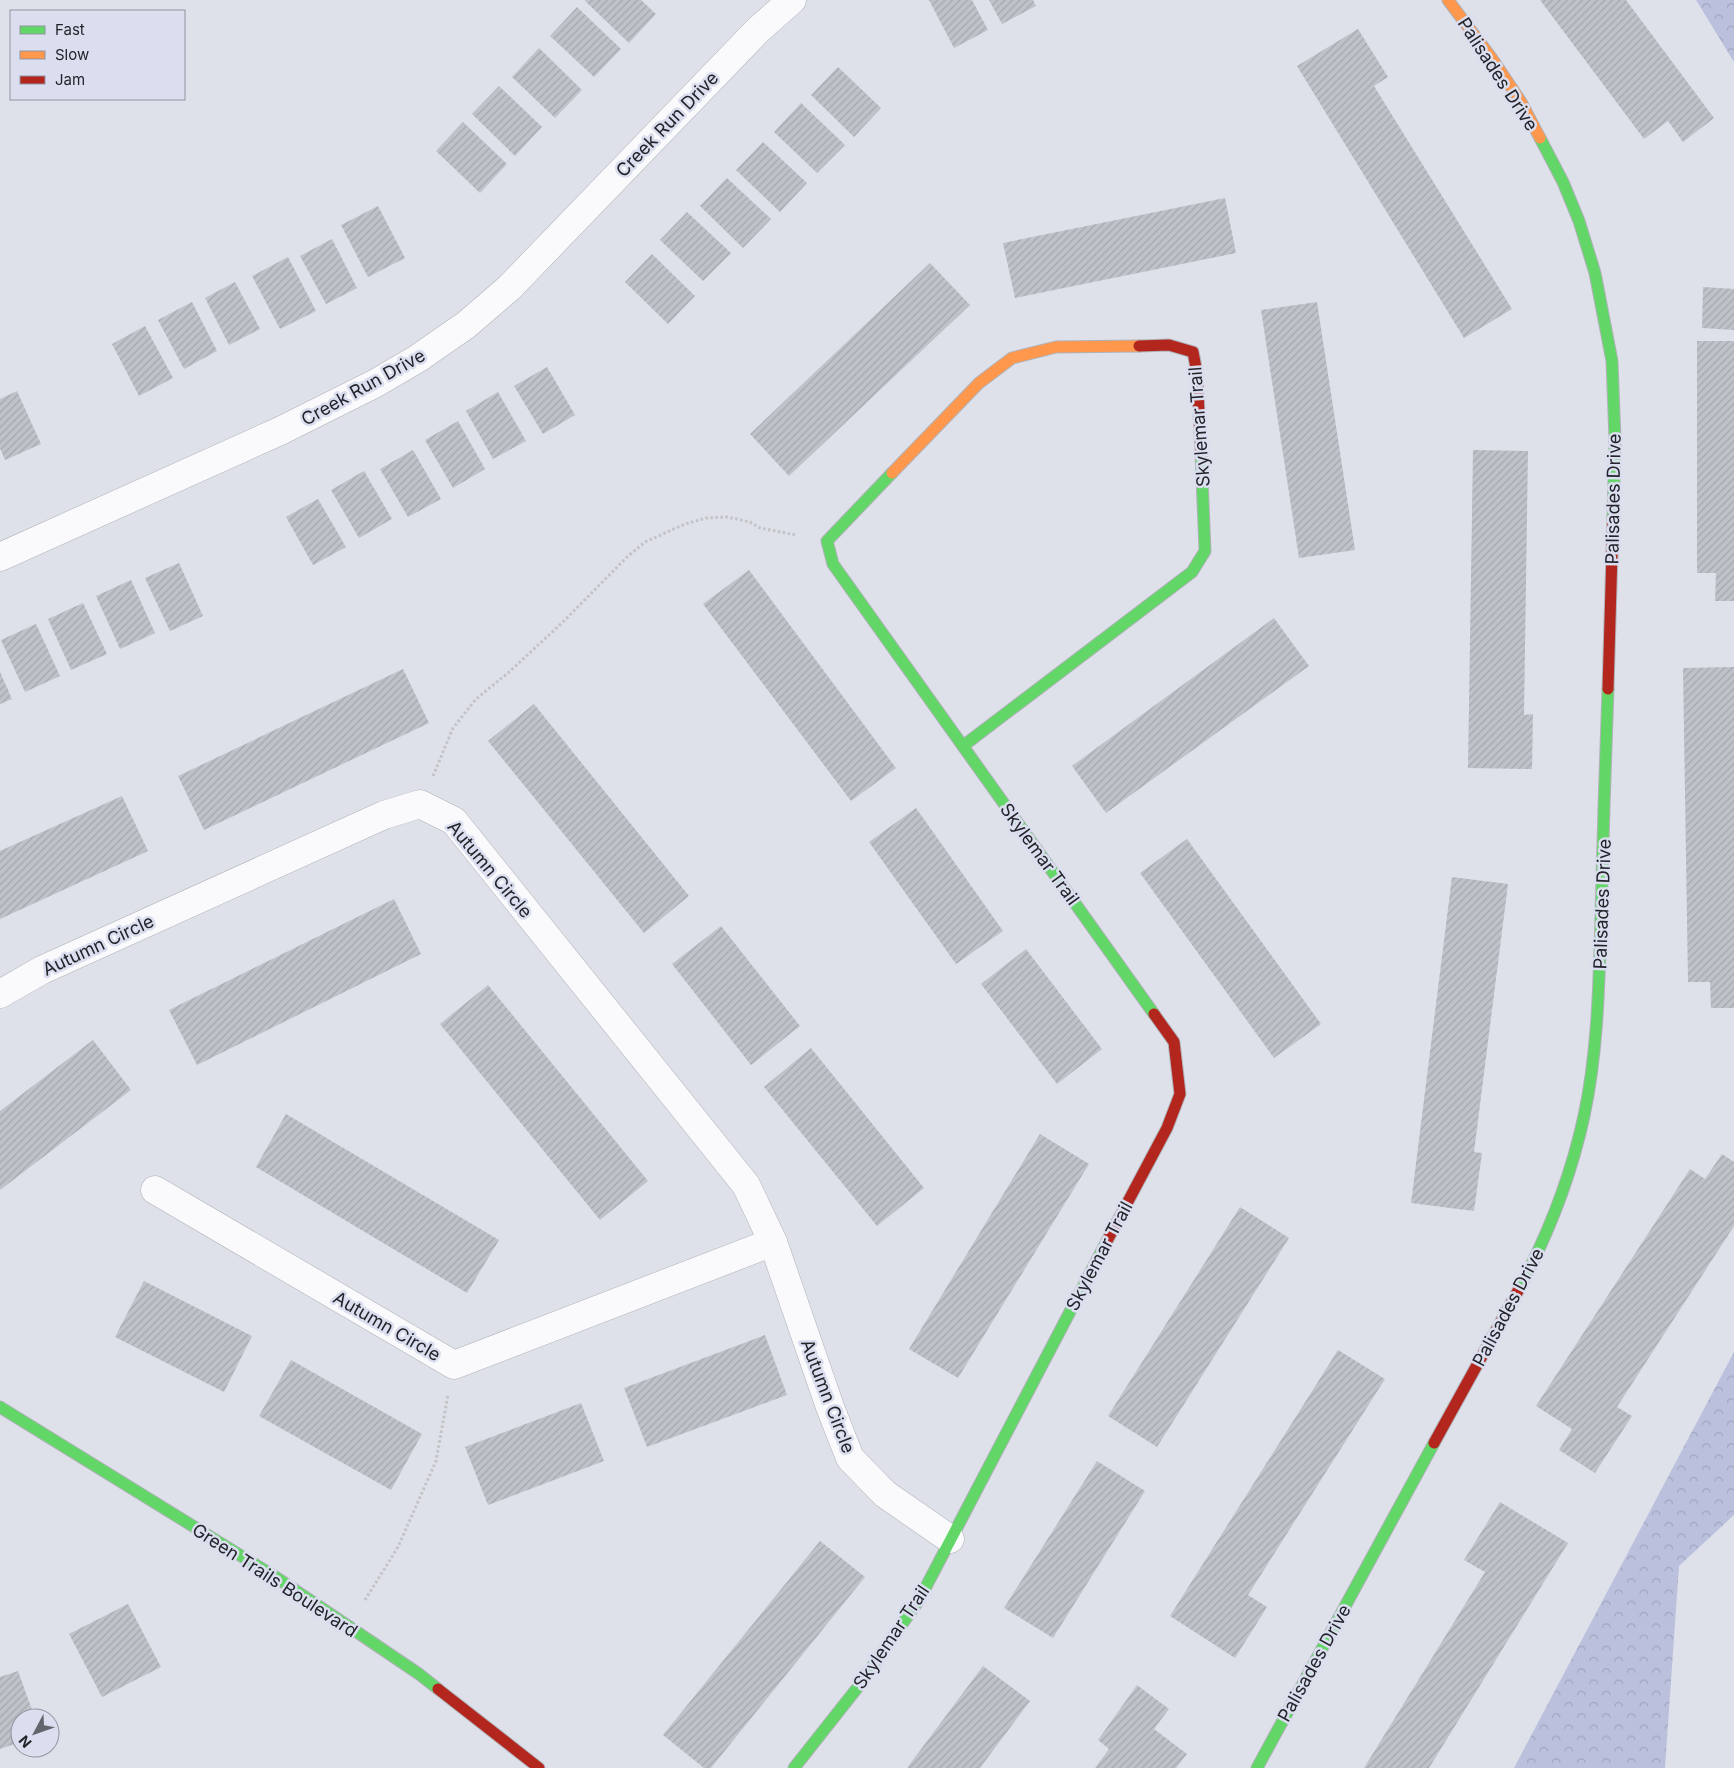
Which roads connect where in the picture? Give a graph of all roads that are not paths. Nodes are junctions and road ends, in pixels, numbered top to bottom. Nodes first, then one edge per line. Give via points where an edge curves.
1 (792, 0) edge
2 (1448, 0) edge
3 (0, 557) edge
4 (963, 746) junction
5 (0, 994) edge
6 (154, 1190) dead end
7 (773, 1242) junction
8 (0, 1407) edge
9 (950, 1539) junction
10 (539, 1768) edge
11 (794, 1768) edge
12 (1257, 1768) edge

1 - 3 street, Creek Run Drive via 758,30 508,288 458,331 376,383 280,431
2 - 12 street, Palisades Drive via 1521,102 1563,182 1595,273 1612,362 1615,439 1600,971 1593,1057 1574,1156 1536,1257
4 - 4 street, Skylemar Trail via 833,564 827,541 979,383 1012,358 1056,347 1169,344 1193,352 1197,373 1205,551 1192,572
4 - 9 street, Skylemar Trail via 1174,1042 1180,1094 1167,1128
5 - 7 street, Autumn Circle via 42,970 384,816 420,804 454,821 746,1186
6 - 7 street, Autumn Circle via 454,1365
7 - 9 street, Autumn Circle via 850,1458 885,1494
8 - 10 street, Green Trails Boulevard via 277,1578 419,1674
9 - 11 street, Skylemar Trail via 919,1600 858,1687

